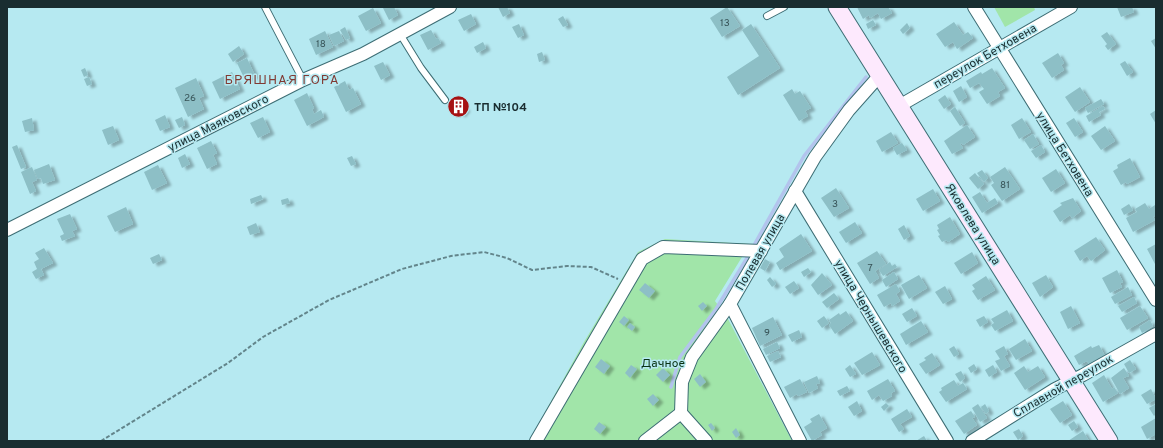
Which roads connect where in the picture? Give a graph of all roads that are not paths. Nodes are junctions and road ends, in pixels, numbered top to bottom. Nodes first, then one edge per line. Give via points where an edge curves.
1 (265, 7) edge
2 (450, 7) edge
3 (784, 7) edge
4 (837, 7) edge
5 (974, 7) edge
6 (1071, 7) edge
7 (767, 16) dead end
8 (400, 34) junction
9 (999, 47) junction
10 (880, 75) junction
11 (303, 80) junction
12 (445, 100) dead end
13 (899, 106) junction
14 (795, 191) junction
15 (7, 230) edge
16 (761, 251) junction
17 (1156, 300) edge
18 (730, 304) junction
19 (1156, 334) edge
20 (1070, 381) junction
21 (681, 413) junction
22 (536, 441) edge
23 (644, 441) edge
24 (706, 441) edge
25 (800, 441) edge
26 (947, 441) edge
27 (972, 441) edge
28 (1109, 441) edge

1 - 11 lane
2 - 8 street, улица Маяковского
3 - 7 lane
4 - 10 street, Яковлева улица
5 - 9 street, улица Бетховена
6 - 9 street, переулок Бетховена
8 - 11 street, улица Маяковского via 363,54
8 - 12 lane
9 - 13 street, переулок Бетховена
9 - 17 street, улица Бетховена
10 - 13 street, Яковлева улица
10 - 14 street, Полевая улица via 823,145
11 - 15 street, улица Маяковского
13 - 20 street, Яковлева улица
14 - 16 street, Полевая улица
14 - 26 street, улица Чернышевского
16 - 18 street, Полевая улица
16 - 22 street via 663,247 642,259
18 - 21 street via 692,357 682,382
18 - 25 street, Полевая улица
19 - 20 street, Сплавной переулок
20 - 27 street, Сплавной переулок
20 - 28 street, Яковлева улица
21 - 23 street
21 - 24 street

